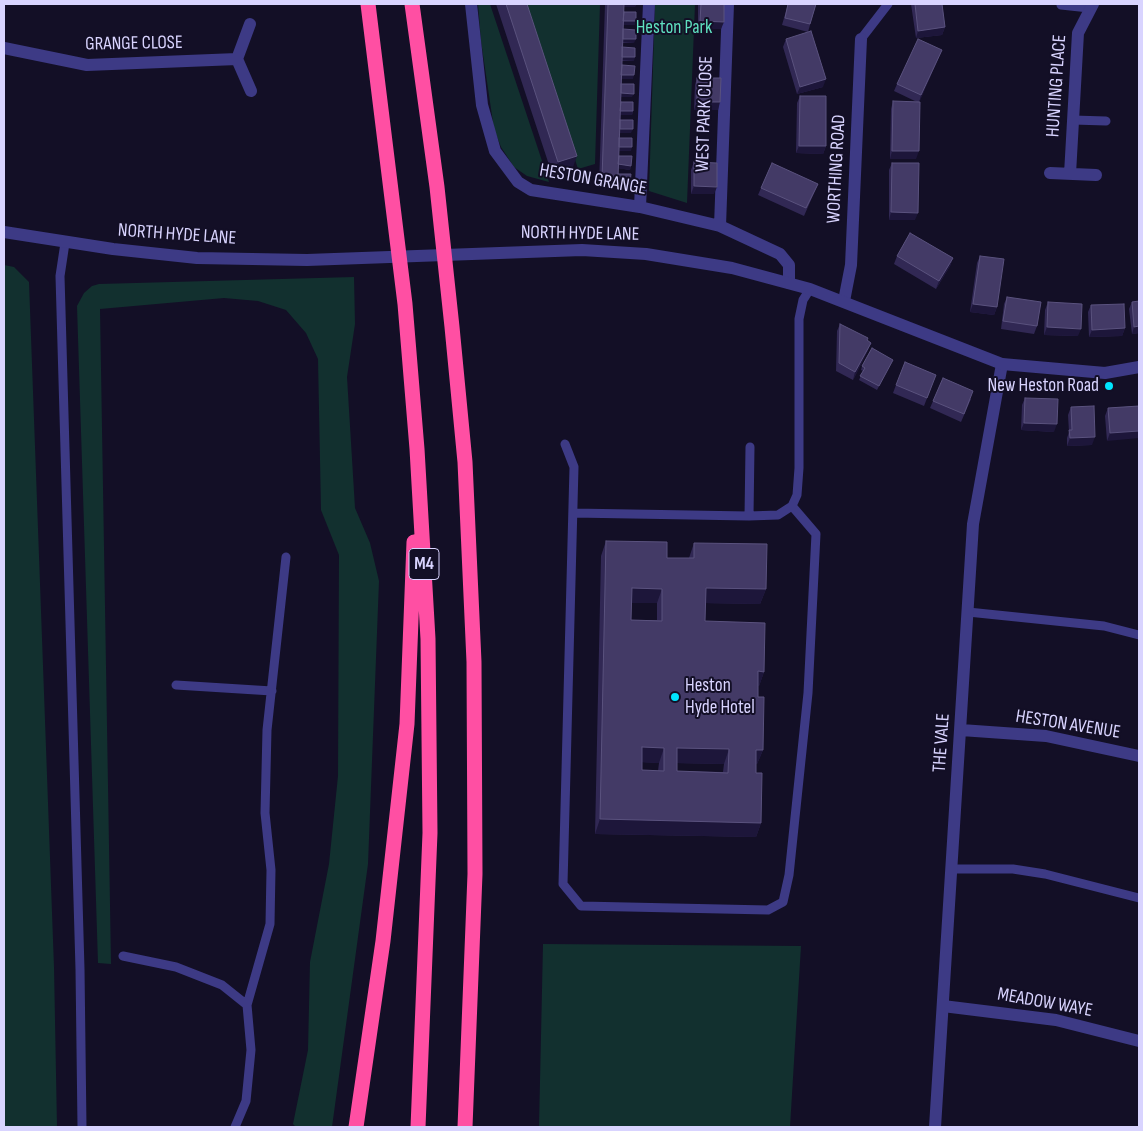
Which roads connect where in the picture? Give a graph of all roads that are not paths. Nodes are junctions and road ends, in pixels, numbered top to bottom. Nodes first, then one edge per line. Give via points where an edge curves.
1 (368, 4) edge
2 (412, 4) edge
3 (471, 4) edge
4 (649, 4) edge
5 (728, 4) edge
6 (888, 4) edge
7 (1061, 5) dead end
8 (1091, 6) edge
9 (250, 24) dead end
10 (861, 39) joint
11 (4, 48) edge
12 (237, 59) junction
13 (251, 91) dead end
14 (1073, 120) junction
15 (1106, 121) dead end
16 (1050, 173) dead end
17 (1070, 174) junction
18 (1096, 175) dead end
19 (640, 207) junction
20 (720, 226) junction
21 (4, 232) edge
22 (65, 243) junction
23 (789, 283) junction
24 (810, 289) junction
25 (844, 301) junction
26 (1002, 364) junction
27 (1139, 367) edge
28 (565, 444) dead end
29 (750, 447) dead end
30 (417, 449) junction
31 (792, 506) junction
32 (573, 513) junction
33 (749, 516) junction
34 (286, 557) dead end
35 (968, 612) junction
36 (1139, 636) edge
37 (176, 685) dead end
38 (272, 691) junction
39 (961, 730) junction
40 (1139, 756) edge
41 (952, 869) junction
42 (1139, 898) edge
43 (123, 956) dead end
44 (247, 1005) junction
45 (943, 1006) junction
46 (1139, 1041) edge
47 (82, 1127) edge
48 (235, 1127) edge
49 (356, 1127) edge
50 (418, 1127) edge
51 (465, 1127) edge
52 (935, 1127) edge

1 - 30 highway, M4 via 404,304
2 - 51 highway via 437,187 465,462 474,662 476,874
3 - 19 street, HESTON GRANGE via 482,104 495,151 518,182 531,190
4 - 19 street
5 - 20 street, WEST PARK CLOSE
6 - 10 lane
7 - 8 lane
8 - 14 street, HUNTING PLACE via 1078,33
9 - 12 street
10 - 25 street, WORTHING ROAD via 851,265
11 - 12 street, GRANGE CLOSE via 86,65
12 - 13 street
14 - 15 lane
14 - 17 street, HUNTING PLACE
16 - 17 street
17 - 18 street
19 - 20 street, HESTON GRANGE
20 - 23 street, HESTON GRANGE via 780,254 789,265
21 - 22 street, NORTH HYDE LANE
22 - 23 street, NORTH HYDE LANE via 197,258 307,260 582,250 646,254 732,268
22 - 47 lane via 60,276
23 - 24 street, NORTH HYDE LANE
24 - 25 street, NORTH HYDE LANE
24 - 31 lane via 803,300 799,319 799,468 797,495
25 - 26 street, NORTH HYDE LANE
26 - 27 street, NORTH HYDE LANE via 1105,373
26 - 35 street, THE VALE via 973,524
28 - 32 lane via 574,468
29 - 33 lane
30 - 49 highway via 407,724 383,940
30 - 50 highway, M4 via 428,639 430,833
31 - 32 lane via 816,534 808,693 789,875 783,902 768,910 581,906 563,884
31 - 33 lane via 778,515
32 - 33 lane
34 - 38 lane
35 - 36 lane via 1104,626
35 - 39 street, THE VALE
37 - 38 lane
38 - 44 lane via 267,730 265,813 271,870 270,924
39 - 40 street, HESTON AVENUE via 1046,736
39 - 41 street, THE VALE
41 - 42 lane via 1013,869
41 - 45 street, THE VALE
43 - 44 lane via 176,967 222,985
44 - 48 lane via 251,1050 246,1101
45 - 46 street, MEADOW WAYE via 1056,1020
45 - 52 street, THE VALE

